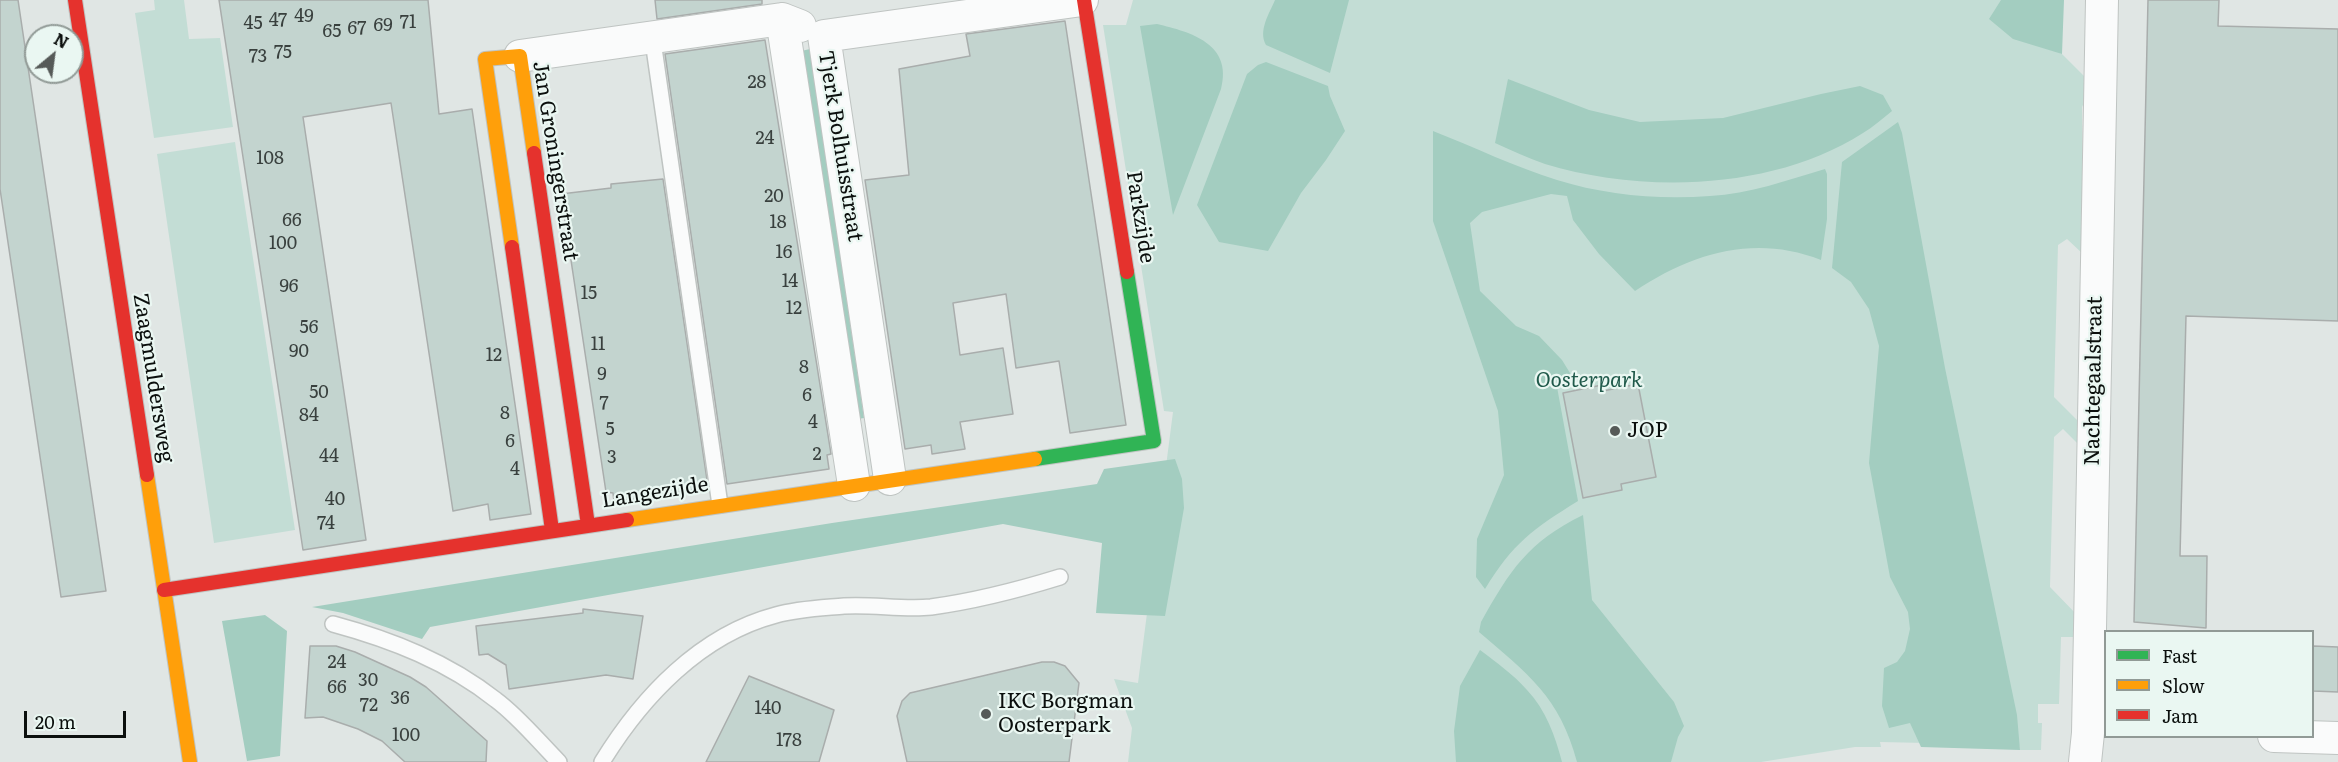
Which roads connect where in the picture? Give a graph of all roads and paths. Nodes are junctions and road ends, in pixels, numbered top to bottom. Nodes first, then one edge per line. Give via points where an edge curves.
1 (75, 0) edge
2 (1083, 0) edge
3 (2102, 0) edge
4 (782, 19) junction
5 (824, 36) junction
6 (654, 48) dead end
7 (520, 56) junction
8 (1154, 441) joint
9 (890, 479) junction
10 (854, 485) junction
11 (720, 505) junction
12 (588, 525) junction
13 (552, 530) junction
14 (1060, 577) dead end
15 (164, 590) junction
16 (333, 624) dead end
17 (2314, 737) edge
18 (2338, 738) edge
19 (2093, 743) edge
20 (190, 762) edge
21 (559, 762) edge
22 (602, 762) edge

1 - 15 street, Zaagmuldersweg
2 - 5 street, Tjerk Bolhuisstraat
2 - 8 street, Parkzijde
3 - 19 street, Nachtegaalstraat
4 - 5 street
4 - 7 street
4 - 10 street, Tjerk Bolhuisstraat
5 - 9 street, Tjerk Bolhuisstraat
6 - 11 lane
7 - 12 street, Jan Groningerstraat
7 - 13 street, Jan Groningerstraat via 485,59
8 - 9 street, Langezijde
9 - 10 street, Langezijde
10 - 11 street, Langezijde
11 - 12 street, Langezijde
12 - 13 street, Langezijde
13 - 15 street, Langezijde
14 - 22 lane via 1001,595 929,607 846,606 776,615 721,637 666,679
15 - 20 street, Zaagmuldersweg
16 - 21 lane via 383,638 448,668 498,700
17 - 18 street

